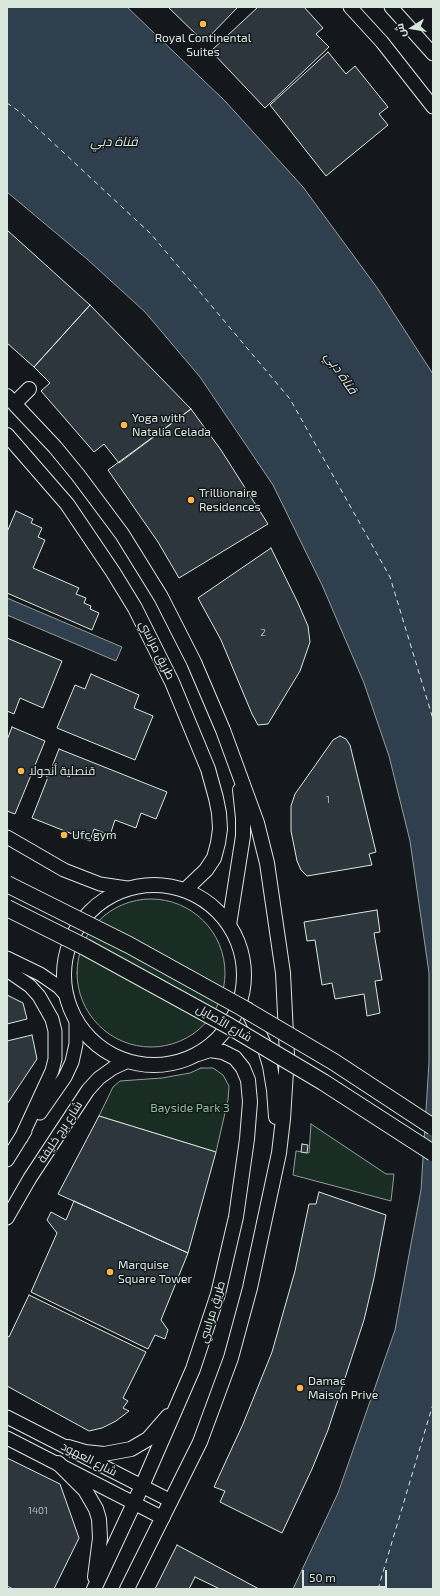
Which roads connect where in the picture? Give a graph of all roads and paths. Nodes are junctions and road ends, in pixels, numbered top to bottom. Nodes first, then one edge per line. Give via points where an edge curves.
1 (350, 7) edge
2 (391, 7) edge
3 (433, 54) edge
4 (433, 107) edge
5 (29, 389) dead end
6 (11, 400) edge
7 (7, 435) edge
8 (235, 765) junction
9 (7, 837) edge
10 (7, 884) edge
11 (127, 888) junction
12 (185, 890) junction
13 (7, 908) edge
14 (229, 925) junction
15 (7, 958) edge
16 (7, 970) edge
17 (66, 995) junction
18 (241, 998) junction
19 (76, 1023) junction
20 (198, 1054) junction
21 (128, 1061) junction
22 (433, 1127) edge
23 (21, 1138) junction
24 (433, 1153) edge
25 (7, 1160) edge
26 (275, 1170) junction
27 (7, 1218) edge
28 (178, 1406) junction
29 (7, 1417) edge
30 (7, 1438) edge
31 (68, 1448) junction
32 (58, 1463) junction
33 (142, 1486) junction
34 (171, 1500) junction
35 (134, 1504) junction
36 (162, 1518) junction
37 (94, 1589) edge
38 (127, 1589) edge

1 - 4 street via 382,42
2 - 3 street
5 - 6 main road
6 - 8 main road via 78,475 142,565 194,662
7 - 12 main road, طريق مراسي via 67,504 114,572 151,638 208,768 219,813 218,844 214,858 206,870
8 - 14 main road via 242,800 243,836
8 - 26 main road via 251,803 263,843 283,973 286,1077
9 - 11 street via 64,870 100,884
10 - 22 main road, شارع الأصايل, bridge via 101,930 242,1007
11 - 12 main road via 156,884
11 - 17 main road via 107,897 89,911 76,929 67,950 64,973
12 - 14 main road via 210,904
13 - 24 main road, شارع الأصايل, bridge via 85,947 222,1022
14 - 18 main road via 240,948 244,973
15 - 17 street via 40,974
16 - 23 street via 30,986 39,996 56,1031 52,1071
17 - 19 main road
18 - 20 main road via 232,1020 217,1039
18 - 26 main road via 263,1042 271,1072 276,1115
19 - 21 main road via 95,1043
19 - 23 street via 76,1044 65,1077
20 - 21 main road via 164,1064
20 - 28 main road, طريق مراسي via 210,1050 223,1052 235,1058 248,1080 250,1102 244,1165 228,1256 206,1332
21 - 27 street, شارع برج خليفة via 108,1071 88,1090
23 - 25 street
26 - 34 main road via 250,1288 231,1358 200,1442
28 - 31 main road via 153,1434 131,1449 104,1454
28 - 33 main road, طريق مراسي
29 - 31 street, شارع العهود
30 - 32 street, شارع العهود
31 - 33 street, شارع العهود
32 - 35 street, شارع العهود
32 - 37 main road via 86,1490 96,1508 100,1538
33 - 34 street, شارع العهود
33 - 35 main road, طريق مراسي
34 - 36 main road
35 - 36 street, شارع العهود
35 - 37 main road, طريق مراسي
36 - 38 main road

